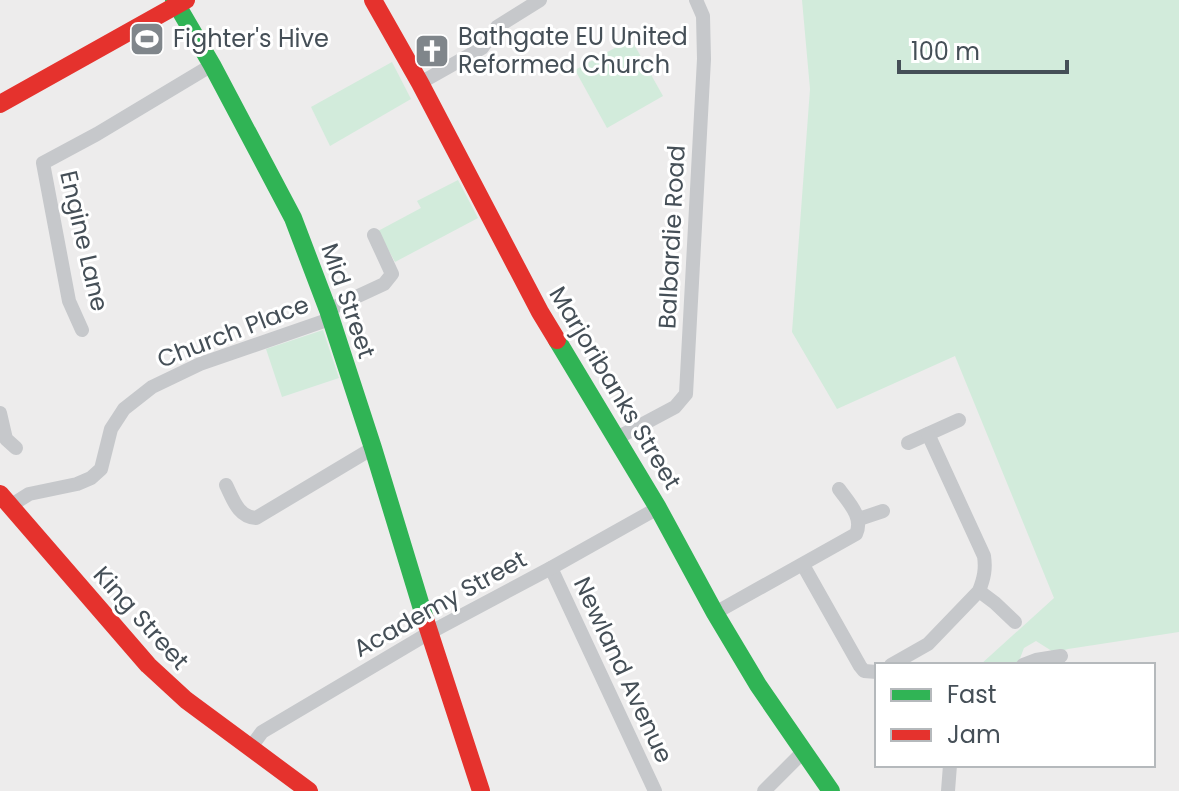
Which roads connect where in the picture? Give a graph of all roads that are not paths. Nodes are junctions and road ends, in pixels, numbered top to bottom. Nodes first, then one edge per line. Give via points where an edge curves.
1 (373, 0) edge
2 (540, 0) edge
3 (696, 0) edge
4 (179, 2) edge
5 (212, 65) junction
6 (420, 83) junction
7 (0, 104) edge
8 (374, 235) dead end
9 (329, 314) junction
10 (82, 330) dead end
11 (0, 415) edge
12 (959, 420) dead end
13 (928, 434) junction
14 (615, 439) junction
15 (908, 443) dead end
16 (16, 448) dead end
17 (373, 448) junction
18 (231, 489) dead end
19 (839, 489) dead end
20 (5, 500) edge
21 (658, 508) junction
22 (883, 511) dead end
23 (859, 519) junction
24 (803, 565) junction
25 (551, 568) junction
26 (979, 591) junction
27 (715, 613) junction
28 (1015, 622) dead end
29 (429, 633) junction
30 (1061, 656) dead end
31 (895, 663) edge
32 (1028, 663) edge
33 (875, 672) edge
34 (251, 747) junction
35 (804, 751) junction
36 (950, 767) edge
37 (309, 791) edge
38 (481, 791) edge
39 (655, 791) edge
40 (764, 791) edge
41 (831, 791) edge
42 (948, 791) edge

1 - 6 main road, Marjoribanks Street
2 - 6 street via 497,27 482,48
3 - 14 street, Balbardie Road via 703,16 704,59 686,394 675,407
4 - 5 main road, Mid Street
4 - 7 main road
5 - 9 main road, Mid Street via 293,218
5 - 10 street, Engine Lane via 43,163 69,301
6 - 14 main road, Marjoribanks Street via 540,312
8 - 9 street, Church Place via 392,274 384,284
9 - 17 main road, Mid Street
9 - 20 street, Church Place via 152,387 124,409 111,429 101,469 91,478
11 - 16 street via 6,439
12 - 13 street
13 - 15 street
13 - 26 street via 984,556
14 - 21 main road, Marjoribanks Street
17 - 18 street via 256,518 241,513
17 - 29 main road, Mid Street
19 - 23 street
20 - 34 main road, King Street via 148,665
21 - 25 street, Academy Street
21 - 27 main road, Marjoribanks Street
22 - 23 street
23 - 24 street via 856,534
24 - 27 street
24 - 33 street via 860,666
25 - 29 street, Academy Street
25 - 39 street, Newland Avenue
26 - 28 street
26 - 31 street via 928,644
27 - 35 main road, Marjoribanks Street
29 - 34 street, Academy Street via 262,732
29 - 38 main road, Mid Street
30 - 32 street
34 - 37 main road, King Street
35 - 40 street
35 - 41 main road, Marjoribanks Street
36 - 42 street

